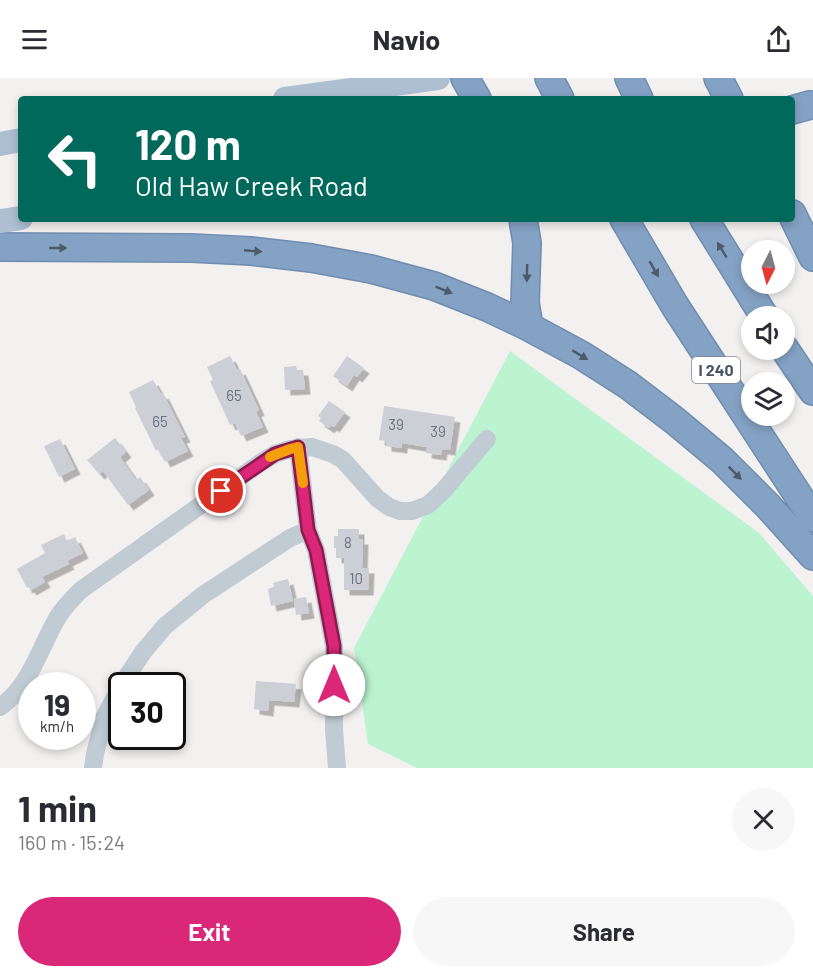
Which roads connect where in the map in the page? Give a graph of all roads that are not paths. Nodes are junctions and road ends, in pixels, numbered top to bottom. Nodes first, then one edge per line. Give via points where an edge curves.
1 (438, 78) edge
2 (465, 78) edge
3 (549, 78) edge
4 (629, 78) edge
5 (718, 78) edge
6 (307, 96) edge
7 (475, 96) edge
8 (558, 96) edge
9 (638, 96) edge
10 (727, 96) edge
11 (18, 141) edge
12 (0, 144) edge
13 (18, 218) edge
14 (795, 220) edge
15 (0, 221) edge
16 (524, 222) edge
17 (626, 222) edge
18 (706, 222) edge
19 (0, 247) edge
20 (813, 257) edge
21 (758, 306) edge
22 (529, 327) junction
23 (792, 360) edge
24 (813, 391) edge
25 (488, 439) dead end
26 (298, 447) junction
27 (813, 518) edge
28 (308, 530) junction
29 (813, 556) edge
30 (0, 707) edge
31 (93, 768) edge
32 (337, 768) edge

1 - 6 main road
2 - 7 highway
3 - 8 highway
4 - 9 highway
5 - 10 highway
11 - 12 main road
13 - 15 main road
14 - 20 highway
16 -> 22 highway
17 -> 27 highway, I 240 via 675,306
21 -> 18 highway
19 -> 22 highway via 190,248 311,258 435,286
22 -> 29 highway via 628,385 674,420 722,460
23 - 24 highway
25 - 26 street via 428,506 412,511 389,507 333,454
26 - 28 street
26 - 30 street via 275,454 81,590 59,615 17,692
28 - 31 street via 203,596 165,626 143,652 104,718
28 - 32 street via 316,550 334,646

